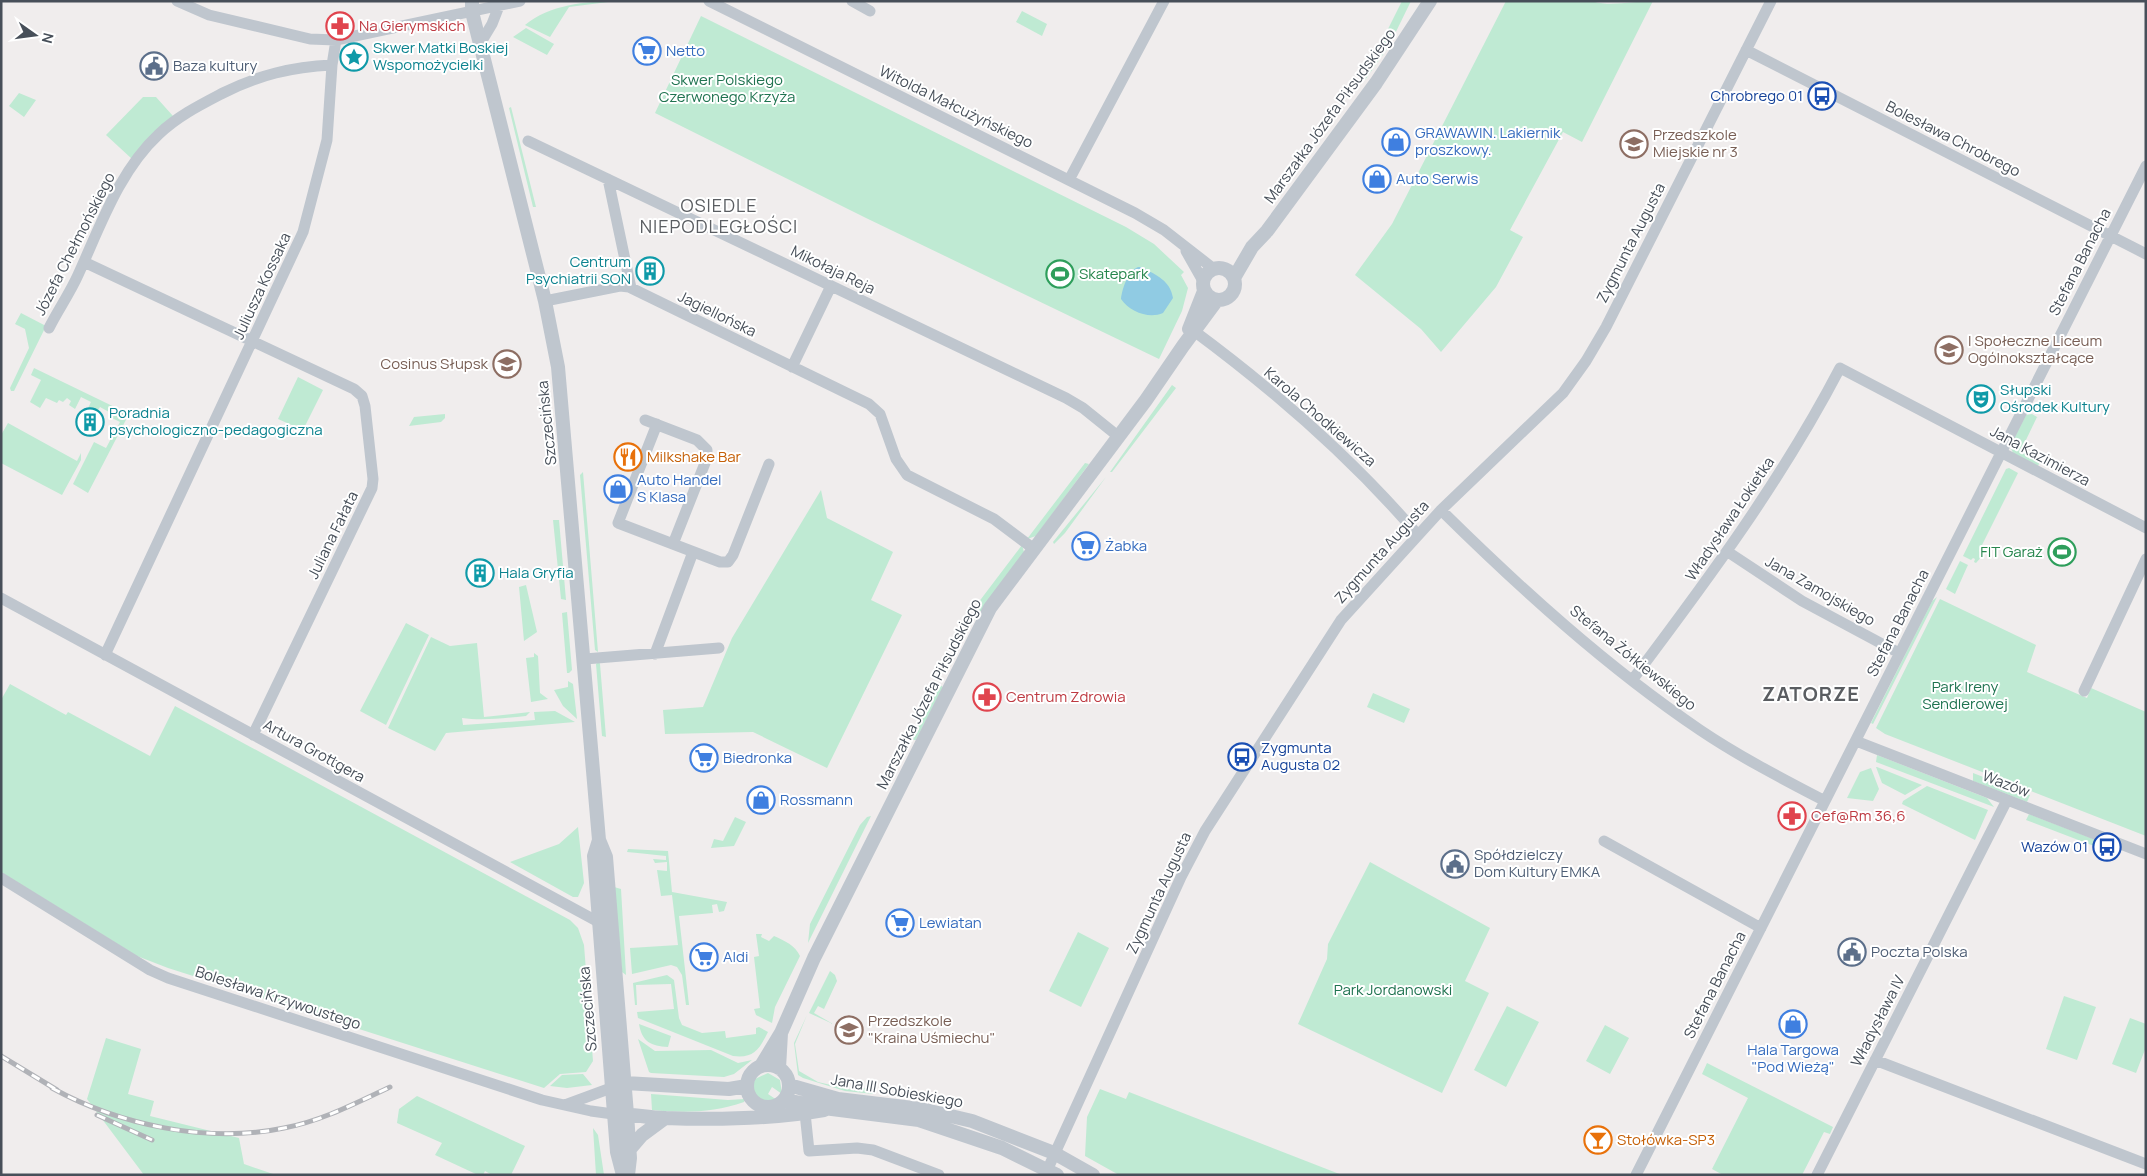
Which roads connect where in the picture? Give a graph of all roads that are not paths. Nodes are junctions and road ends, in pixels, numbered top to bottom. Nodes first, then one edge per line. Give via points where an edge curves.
1 (177, 1) edge
2 (520, 1) edge
3 (709, 1) edge
4 (852, 1) edge
5 (1164, 1) edge
6 (1430, 1) edge
7 (1771, 1) edge
8 (471, 5) edge
9 (499, 6) junction
10 (870, 11) dead end
11 (336, 40) junction
12 (480, 44) junction
13 (1746, 50) junction
14 (332, 66) junction
15 (528, 141) dead end
16 (2146, 166) edge
17 (608, 179) junction
18 (1069, 180) junction
19 (2110, 236) junction
20 (1184, 248) junction
21 (2146, 254) edge
22 (84, 262) junction
23 (1223, 272) junction
24 (831, 286) junction
25 (1203, 286) junction
26 (631, 288) junction
27 (1217, 300) junction
28 (545, 301) junction
29 (49, 328) dead end
30 (1194, 331) junction
31 (253, 342) junction
32 (1183, 346) junction
33 (792, 367) junction
34 (1840, 368) joint
35 (1119, 437) junction
36 (2001, 452) junction
37 (769, 464) dead end
38 (1441, 510) junction
39 (2146, 528) edge
40 (1418, 535) junction
41 (673, 544) junction
42 (1034, 549) junction
43 (693, 552) junction
44 (1728, 552) junction
45 (2146, 559) edge
46 (1, 598) edge
47 (719, 648) dead end
48 (1899, 653) junction
49 (655, 654) junction
50 (105, 655) junction
51 (584, 659) junction
52 (1632, 679) junction
53 (2084, 691) dead end
54 (253, 735) junction
55 (1856, 740) junction
56 (2007, 800) junction
57 (1825, 801) junction
58 (599, 840) junction
59 (1604, 841) dead end
60 (2146, 854) edge
61 (1, 878) edge
62 (598, 922) junction
63 (1761, 928) junction
64 (612, 929) junction
65 (781, 1033) junction
66 (1876, 1060) junction
67 (761, 1066) junction
68 (780, 1068) junction
69 (625, 1083) junction
70 (789, 1085) junction
71 (747, 1086) junction
72 (611, 1088) junction
73 (784, 1100) junction
74 (754, 1102) junction
75 (564, 1105) junction
76 (832, 1109) junction
77 (613, 1114) junction
78 (628, 1114) junction
79 (805, 1114) junction
80 (665, 1118) junction
81 (717, 1118) junction
82 (630, 1149) junction
83 (1054, 1153) junction
84 (2146, 1164) edge
85 (1050, 1173) edge
86 (623, 1175) edge
87 (628, 1175) edge
88 (939, 1175) edge
89 (1093, 1175) edge
90 (1636, 1175) edge
91 (1817, 1175) edge

1 - 11 street via 209,15 310,39
2 - 9 street
3 - 18 street, Witolda Małcużyńskiego
4 - 10 street
5 - 18 street
6 - 23 street, Marszałka Józefa Piłsudskiego via 1376,83 1272,223 1252,247
7 - 13 street, Zygmunta Augusta
8 - 9 street
8 - 11 street
8 - 12 street, Szczecińska
9 - 12 street
11 - 14 street, Juliusza Kossaka
12 - 28 street, Szczecińska
13 - 19 street, Bolesława Chrobrego
13 - 38 street, Zygmunta Augusta via 1606,327 1580,371 1553,404
14 - 22 street, Józefa Chełmońskiego via 289,68 249,80 199,104 172,122 148,145 127,176
14 - 31 street, Juliusza Kossaka via 328,140 306,224
15 - 17 street, Mikołaja Reja
16 - 19 street, Stefana Banacha
17 - 24 street, Mikołaja Reja
17 - 26 street
18 - 20 street, Witolda Małcużyńskiego via 1151,222
19 - 21 street, Bolesława Chrobrego
19 - 36 street, Stefana Banacha
20 - 23 street, Witolda Małcużyńskiego
20 - 25 street, Witolda Małcużyńskiego
22 - 29 street, Józefa Chełmońskiego
22 - 31 street
23 - 25 street via 1205,275
23 - 27 street via 1232,293
24 - 33 street
24 - 35 street, Mikołaja Reja via 1073,402
25 - 27 street via 1209,298
25 - 32 street, Marszałka Józefa Piłsudskiego
26 - 28 street, Jagiellońska via 620,286
26 - 33 street, Jagiellońska
27 - 30 street, Marszałka Józefa Piłsudskiego
28 - 51 street, Szczecińska via 563,408
30 - 32 street, Marszałka Józefa Piłsudskiego
30 - 40 street, Karola Chodkiewicza via 1329,441
31 - 50 street, Juliusza Kossaka
31 - 54 street, Juliana Fałata via 354,389 362,396 373,483
32 - 35 street, Marszałka Józefa Piłsudskiego
33 - 42 street, Jagiellońska via 869,404 880,414 904,472 994,519
34 - 36 street, Jana Kazimierza
34 - 44 street, Władysława Łokietka via 1790,459
35 - 42 street, Marszałka Józefa Piłsudskiego
36 - 39 street, Jana Kazimierza
36 - 48 street, Stefana Banacha
37 - 43 street via 730,559 720,562
38 - 40 street, Zygmunta Augusta
38 - 52 street, Stefana Żółkiewskiego via 1547,608
40 - 83 street, Zygmunta Augusta via 1356,602 1328,638 1205,831
41 - 41 street via 618,523 651,422 697,440 707,450
41 - 43 street
42 - 65 street, Marszałka Józefa Piłsudskiego via 995,600 976,633 814,958
43 - 49 street
44 - 48 street, Jana Zamojskiego via 1802,601
44 - 52 street, Władysława Łokietka
45 - 53 street
46 - 50 street, Artura Grottgera
47 - 49 street
48 - 55 street, Stefana Banacha
49 - 51 street
50 - 54 street, Artura Grottgera
51 - 58 street, Szczecińska
52 - 57 street, Stefana Żółkiewskiego via 1711,737
54 - 62 street, Artura Grottgera
55 - 56 street, Wazów
55 - 57 street, Stefana Banacha
56 - 60 street, Wazów
56 - 66 street, Władysława IV
57 - 63 street, Stefana Banacha
58 - 62 street, Szczecińska via 594,856
58 - 64 street, Szczecińska via 606,856
59 - 63 street
61 - 75 street, Bolesława Krzywoustego via 168,978
62 - 64 street, Artura Grottgera
62 - 72 street, Szczecińska
63 - 90 street, Stefana Banacha
64 - 69 street, Szczecińska
65 - 67 street, Marszałka Józefa Piłsudskiego
65 - 68 street, Marszałka Józefa Piłsudskiego
66 - 84 street
66 - 91 street, Władysława IV
67 - 68 street
67 - 71 street via 752,1073
68 - 70 street
69 - 71 street via 729,1089
69 - 72 street
69 - 78 street, Szczecińska
70 - 73 street
70 - 83 street, Jana III Sobieskiego via 838,1099 914,1108 972,1121
71 - 74 street
72 - 75 street
72 - 77 street, Szczecińska
73 - 74 street via 773,1107
73 - 76 street, Jana III Sobieskiego
74 - 81 street, Jana III Sobieskiego
75 - 77 street, Bolesława Krzywoustego
76 - 79 street, Jana III Sobieskiego
76 - 85 street, Jana III Sobieskiego via 928,1122 1002,1148
77 - 78 street, Jana III Sobieskiego
77 - 86 street, Szczecińska via 618,1160
78 - 80 street, Jana III Sobieskiego
78 - 82 street, Szczecińska
79 - 81 street, Jana III Sobieskiego
79 - 88 street via 809,1150 874,1150
80 - 81 street, Jana III Sobieskiego
80 - 82 street via 642,1135
82 - 87 street, Szczecińska
83 - 85 street, Jana III Sobieskiego
83 - 89 street, Jana III Sobieskiego

